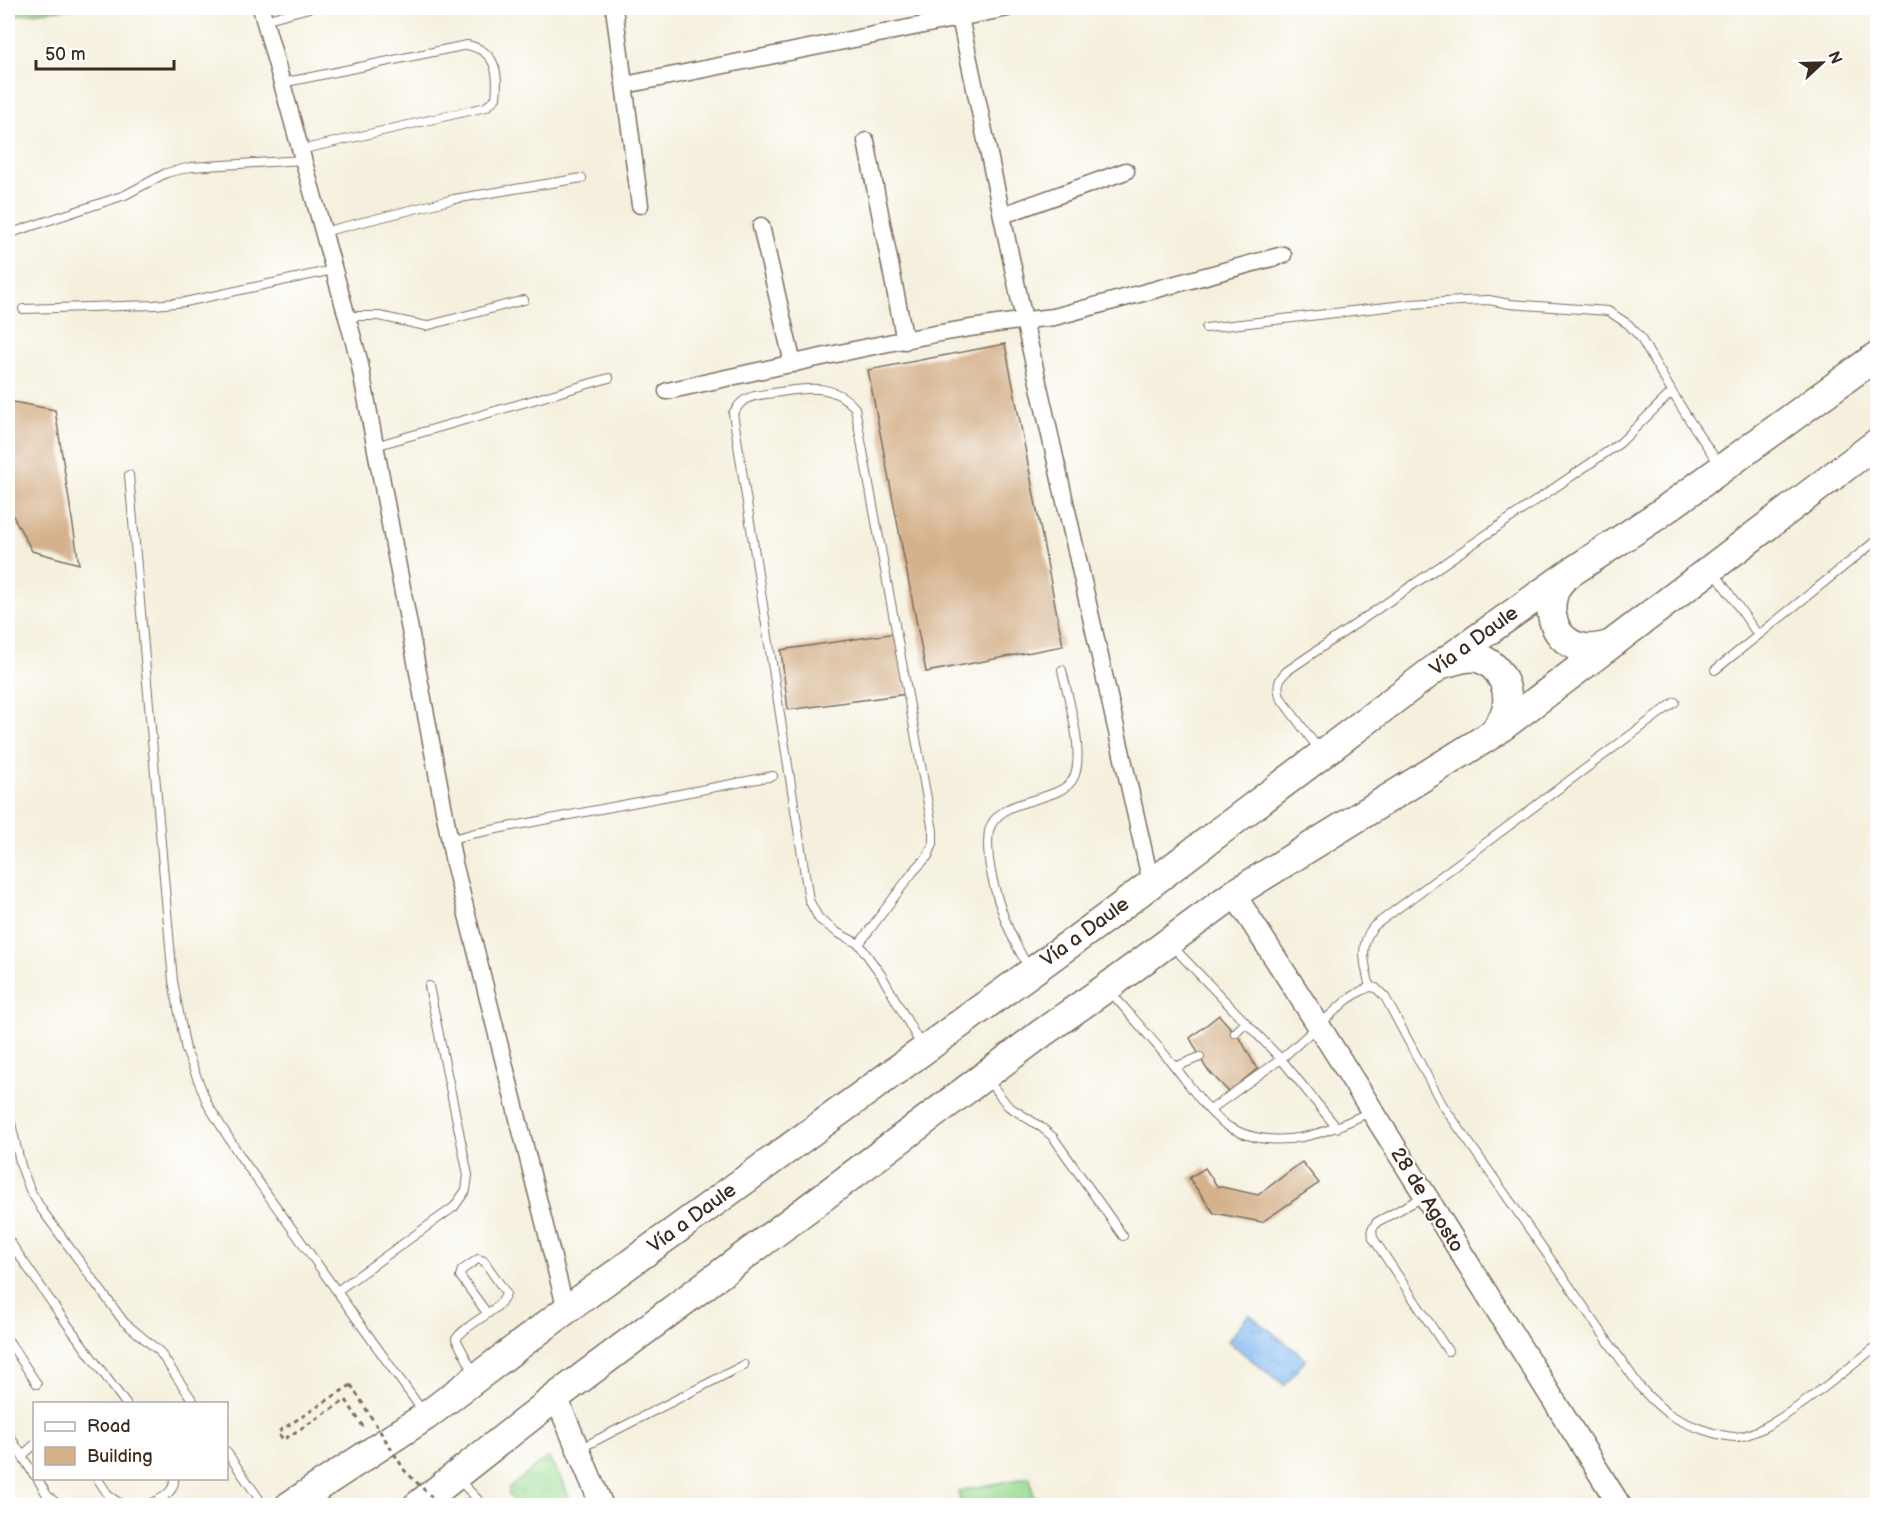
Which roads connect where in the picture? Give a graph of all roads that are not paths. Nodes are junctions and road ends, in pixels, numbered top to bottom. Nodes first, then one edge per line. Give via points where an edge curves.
1 (309, 8) edge
2 (614, 8) edge
3 (1008, 8) edge
4 (959, 13) edge
5 (262, 14) edge
6 (282, 83) junction
7 (625, 85) junction
8 (866, 141) dead end
9 (302, 155) junction
10 (1126, 171) dead end
11 (582, 178) dead end
12 (640, 205) dead end
13 (1003, 215) junction
14 (761, 226) dead end
15 (323, 232) junction
16 (8, 234) edge
17 (1283, 255) dead end
18 (333, 270) junction
19 (524, 300) dead end
20 (23, 309) dead end
21 (348, 316) junction
22 (1024, 320) junction
23 (1206, 328) dead end
24 (905, 341) junction
25 (1878, 355) edge
26 (793, 364) junction
27 (609, 378) dead end
28 (667, 391) dead end
29 (1672, 392) junction
30 (1878, 442) edge
31 (375, 446) junction
32 (1722, 468) junction
33 (129, 475) dead end
34 (1878, 538) edge
35 (1711, 568) junction
36 (1570, 573) junction
37 (1758, 635) junction
38 (1609, 645) junction
39 (1440, 665) junction
40 (1062, 670) dead end
41 (1714, 670) dead end
42 (1675, 702) dead end
43 (1494, 733) junction
44 (1322, 754) junction
45 (773, 776) dead end
46 (449, 840) junction
47 (1151, 883) junction
48 (1234, 894) junction
49 (1168, 941) junction
50 (859, 944) junction
51 (1032, 972) junction
52 (429, 986) dead end
53 (1370, 987) junction
54 (1106, 988) junction
55 (1245, 1023) junction
56 (1319, 1026) junction
57 (1235, 1033) dead end
58 (924, 1050) junction
59 (1200, 1057) dead end
60 (1281, 1059) junction
61 (1175, 1067) junction
62 (985, 1077) junction
63 (1210, 1110) junction
64 (8, 1111) edge
65 (1371, 1111) junction
66 (1337, 1128) junction
67 (1425, 1196) junction
68 (1123, 1236) dead end
69 (8, 1239) edge
70 (337, 1291) junction
71 (566, 1310) junction
72 (487, 1313) junction
73 (8, 1340) edge
74 (1878, 1345) edge
75 (1448, 1351) dead end
76 (744, 1365) dead end
77 (476, 1377) junction
78 (37, 1384) dead end
79 (556, 1397) junction
80 (125, 1402) edge
81 (194, 1402) edge
82 (426, 1416) junction
83 (8, 1433) edge
84 (33, 1446) edge
85 (579, 1449) junction
86 (228, 1454) edge
87 (22, 1456) junction
88 (33, 1472) edge
89 (456, 1476) junction
90 (38, 1480) edge
91 (98, 1480) edge
92 (174, 1480) edge
93 (47, 1495) junction
94 (49, 1506) edge
95 (60, 1506) edge
96 (124, 1506) edge
97 (142, 1506) edge
98 (264, 1506) edge
99 (289, 1506) edge
100 (417, 1506) edge
101 (484, 1506) edge
102 (602, 1506) edge
103 (1620, 1506) edge

1 - 5 lane
2 - 7 street
3 - 4 street
4 - 7 street
4 - 13 street
5 - 6 street
6 - 9 street
6 - 9 lane via 467,45 486,52 494,63 496,98 486,106
7 - 12 street
8 - 24 street
9 - 15 street
9 - 16 lane via 177,170 125,195
10 - 13 street
11 - 15 lane via 454,199
13 - 22 street
14 - 26 street
15 - 18 street
17 - 22 street via 1054,317
18 - 20 lane via 185,302
18 - 21 street
19 - 21 lane via 426,326 379,316
21 - 31 street
22 - 24 street
22 - 47 street
23 - 29 lane via 1461,301 1608,311 1640,337
24 - 26 street
25 - 32 highway, Vía a Daule
26 - 28 street
27 - 31 lane
29 - 32 lane
29 - 44 lane via 1620,442 1281,677 1281,697
30 - 35 highway
31 - 46 street
32 - 36 highway, Vía a Daule
33 - 70 lane via 172,981 186,1050 208,1105
34 - 37 lane
35 - 37 lane
35 - 38 highway
36 - 38 highway via 1558,583 1552,597 1555,627 1578,647 1594,649
36 - 39 highway, Vía a Daule
37 - 41 lane
38 - 43 highway
39 - 43 highway via 1479,658 1503,678 1507,704
39 - 44 highway, Vía a Daule
40 - 51 lane via 1079,752 1074,780 1063,789 1007,809 994,819 989,830 995,891 1016,949
42 - 53 lane via 1374,926 1364,941
43 - 48 highway
44 - 47 highway, Vía a Daule
45 - 46 lane
46 - 71 street
47 - 51 highway, Vía a Daule
48 - 49 highway
48 - 56 street, 28 de Agosto
49 - 54 highway
49 - 55 lane
50 - 50 lane via 819,919 809,900 733,413 752,396 808,388 834,392 855,408 933,831 928,856
50 - 58 lane
51 - 58 highway, Vía a Daule
52 - 70 lane via 468,1175 466,1190 454,1207
53 - 56 lane via 1347,1000
53 - 74 lane via 1385,997 1442,1104 1640,1387 1659,1408 1715,1434 1736,1437 1780,1419
54 - 61 lane
54 - 62 highway
55 - 57 lane
55 - 60 lane
56 - 60 lane
56 - 65 street, 28 de Agosto
58 - 71 highway, Vía a Daule
59 - 61 lane
60 - 63 lane
60 - 66 lane
61 - 63 lane
62 - 68 lane via 1008,1106 1053,1137
62 - 79 highway
63 - 66 lane via 1229,1128 1257,1138 1291,1140
64 - 81 lane via 21,1166 42,1210 124,1322 159,1351
65 - 66 lane
65 - 67 street, 28 de Agosto
67 - 75 lane via 1377,1222 1372,1229 1373,1238
67 - 103 street, 28 de Agosto
69 - 80 lane
70 - 82 lane
71 - 77 highway, Vía a Daule
72 - 72 lane via 460,1276 478,1259 484,1261 506,1293 504,1300
72 - 77 lane via 456,1339
73 - 78 lane
76 - 85 lane
77 - 82 highway, Vía a Daule
79 - 85 street
79 - 89 highway
82 - 99 highway, Vía a Daule
83 - 87 lane
84 - 87 lane
85 - 102 street
86 - 98 lane
87 - 88 lane
89 - 100 highway
89 - 101 lane
90 - 93 lane
91 - 96 lane via 109,1496
92 - 97 lane via 171,1491
93 - 94 lane
93 - 95 lane

